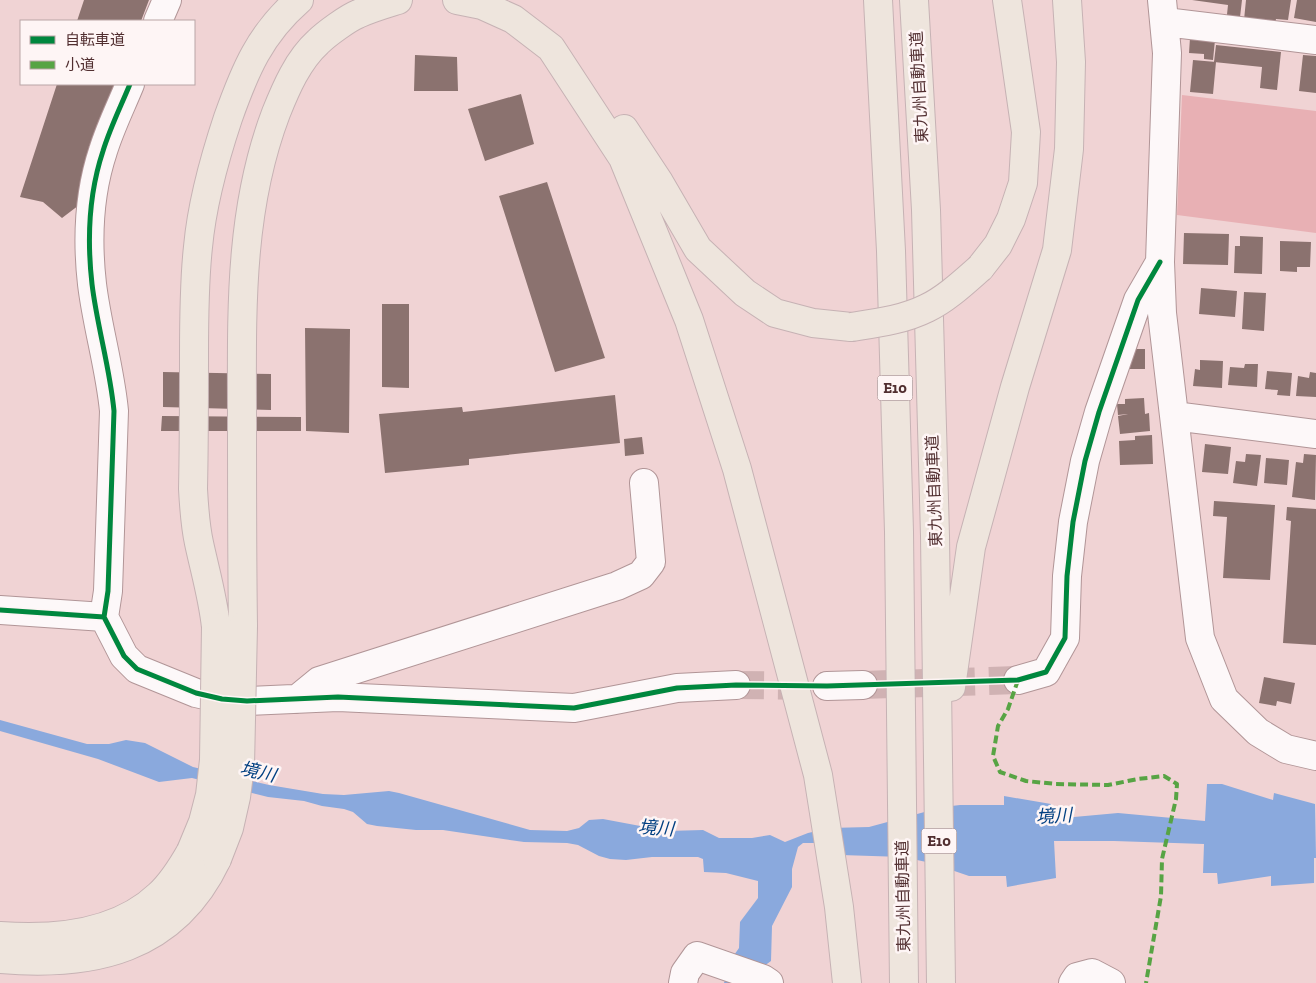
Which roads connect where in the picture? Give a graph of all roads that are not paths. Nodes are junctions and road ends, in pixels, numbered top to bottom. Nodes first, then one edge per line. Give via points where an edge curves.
1 (167, 0) edge
2 (299, 0) edge
3 (398, 0) edge
4 (457, 0) edge
5 (878, 0) edge
6 (914, 0) edge
7 (1007, 0) edge
8 (1067, 0) edge
9 (1164, 11) edge
10 (158, 20) edge
11 (1316, 40) edge
12 (551, 48) junction
13 (130, 85) edge
14 (1160, 262) junction
15 (1174, 416) junction
16 (1316, 434) edge
17 (644, 483) dead end
18 (0, 610) edge
19 (104, 616) junction
20 (1018, 680) tunnel mouth
21 (736, 685) tunnel mouth
22 (863, 685) tunnel mouth
23 (827, 686) tunnel mouth
24 (296, 699) junction
25 (1316, 756) edge
26 (939, 775) junction
27 (0, 936) edge
28 (0, 959) edge
29 (766, 981) edge
30 (683, 983) edge
31 (847, 983) edge
32 (904, 983) edge
33 (941, 983) edge
34 (1074, 983) edge
35 (1111, 983) edge

1 - 10 street
2 - 27 highway, bridge via 272,27 245,72 212,172 198,245 194,283 193,489 199,542 214,602 216,627 214,760 205,813 191,851 176,875 159,895 138,911 113,924 57,937
3 - 28 highway, bridge via 357,14 318,42 298,67 282,96 266,138 255,180 243,282 240,766 229,828 217,859 193,899 175,917 132,944 82,959
4 - 12 highway via 513,19
5 - 32 highway, 東九州自動車道 / E10 via 891,252 899,542
6 - 26 highway, 東九州自動車道 / E10 via 926,210
7 - 12 highway, bridge via 1026,132 1023,183 1011,219 998,245 980,268 954,290 927,308 887,322 851,327 813,323 775,312 745,293 698,249 659,182 611,111
8 - 26 highway via 1072,62 1070,149 1057,250 971,547
9 - 11 street
9 - 14 street via 1167,53
12 - 31 highway via 623,158 689,320 737,469 818,775 839,907
13 - 19 street via 103,151 89,229 92,285 114,411 108,591
14 - 15 street via 1162,313
14 - 20 street via 1138,300 1084,461 1069,558 1065,638 1046,672
15 - 16 street
15 - 25 street via 1200,638 1224,699 1258,732 1286,749
17 - 24 street via 651,562 641,575 618,586 319,681
18 - 19 street
19 - 24 street via 124,656 137,669 196,693 222,699
21 - 24 street via 677,688 574,708 338,697
22 - 23 street
26 - 33 highway, 東九州自動車道 / E10
29 - 30 street via 697,956 685,973
34 - 35 street via 1077,976 1092,973

